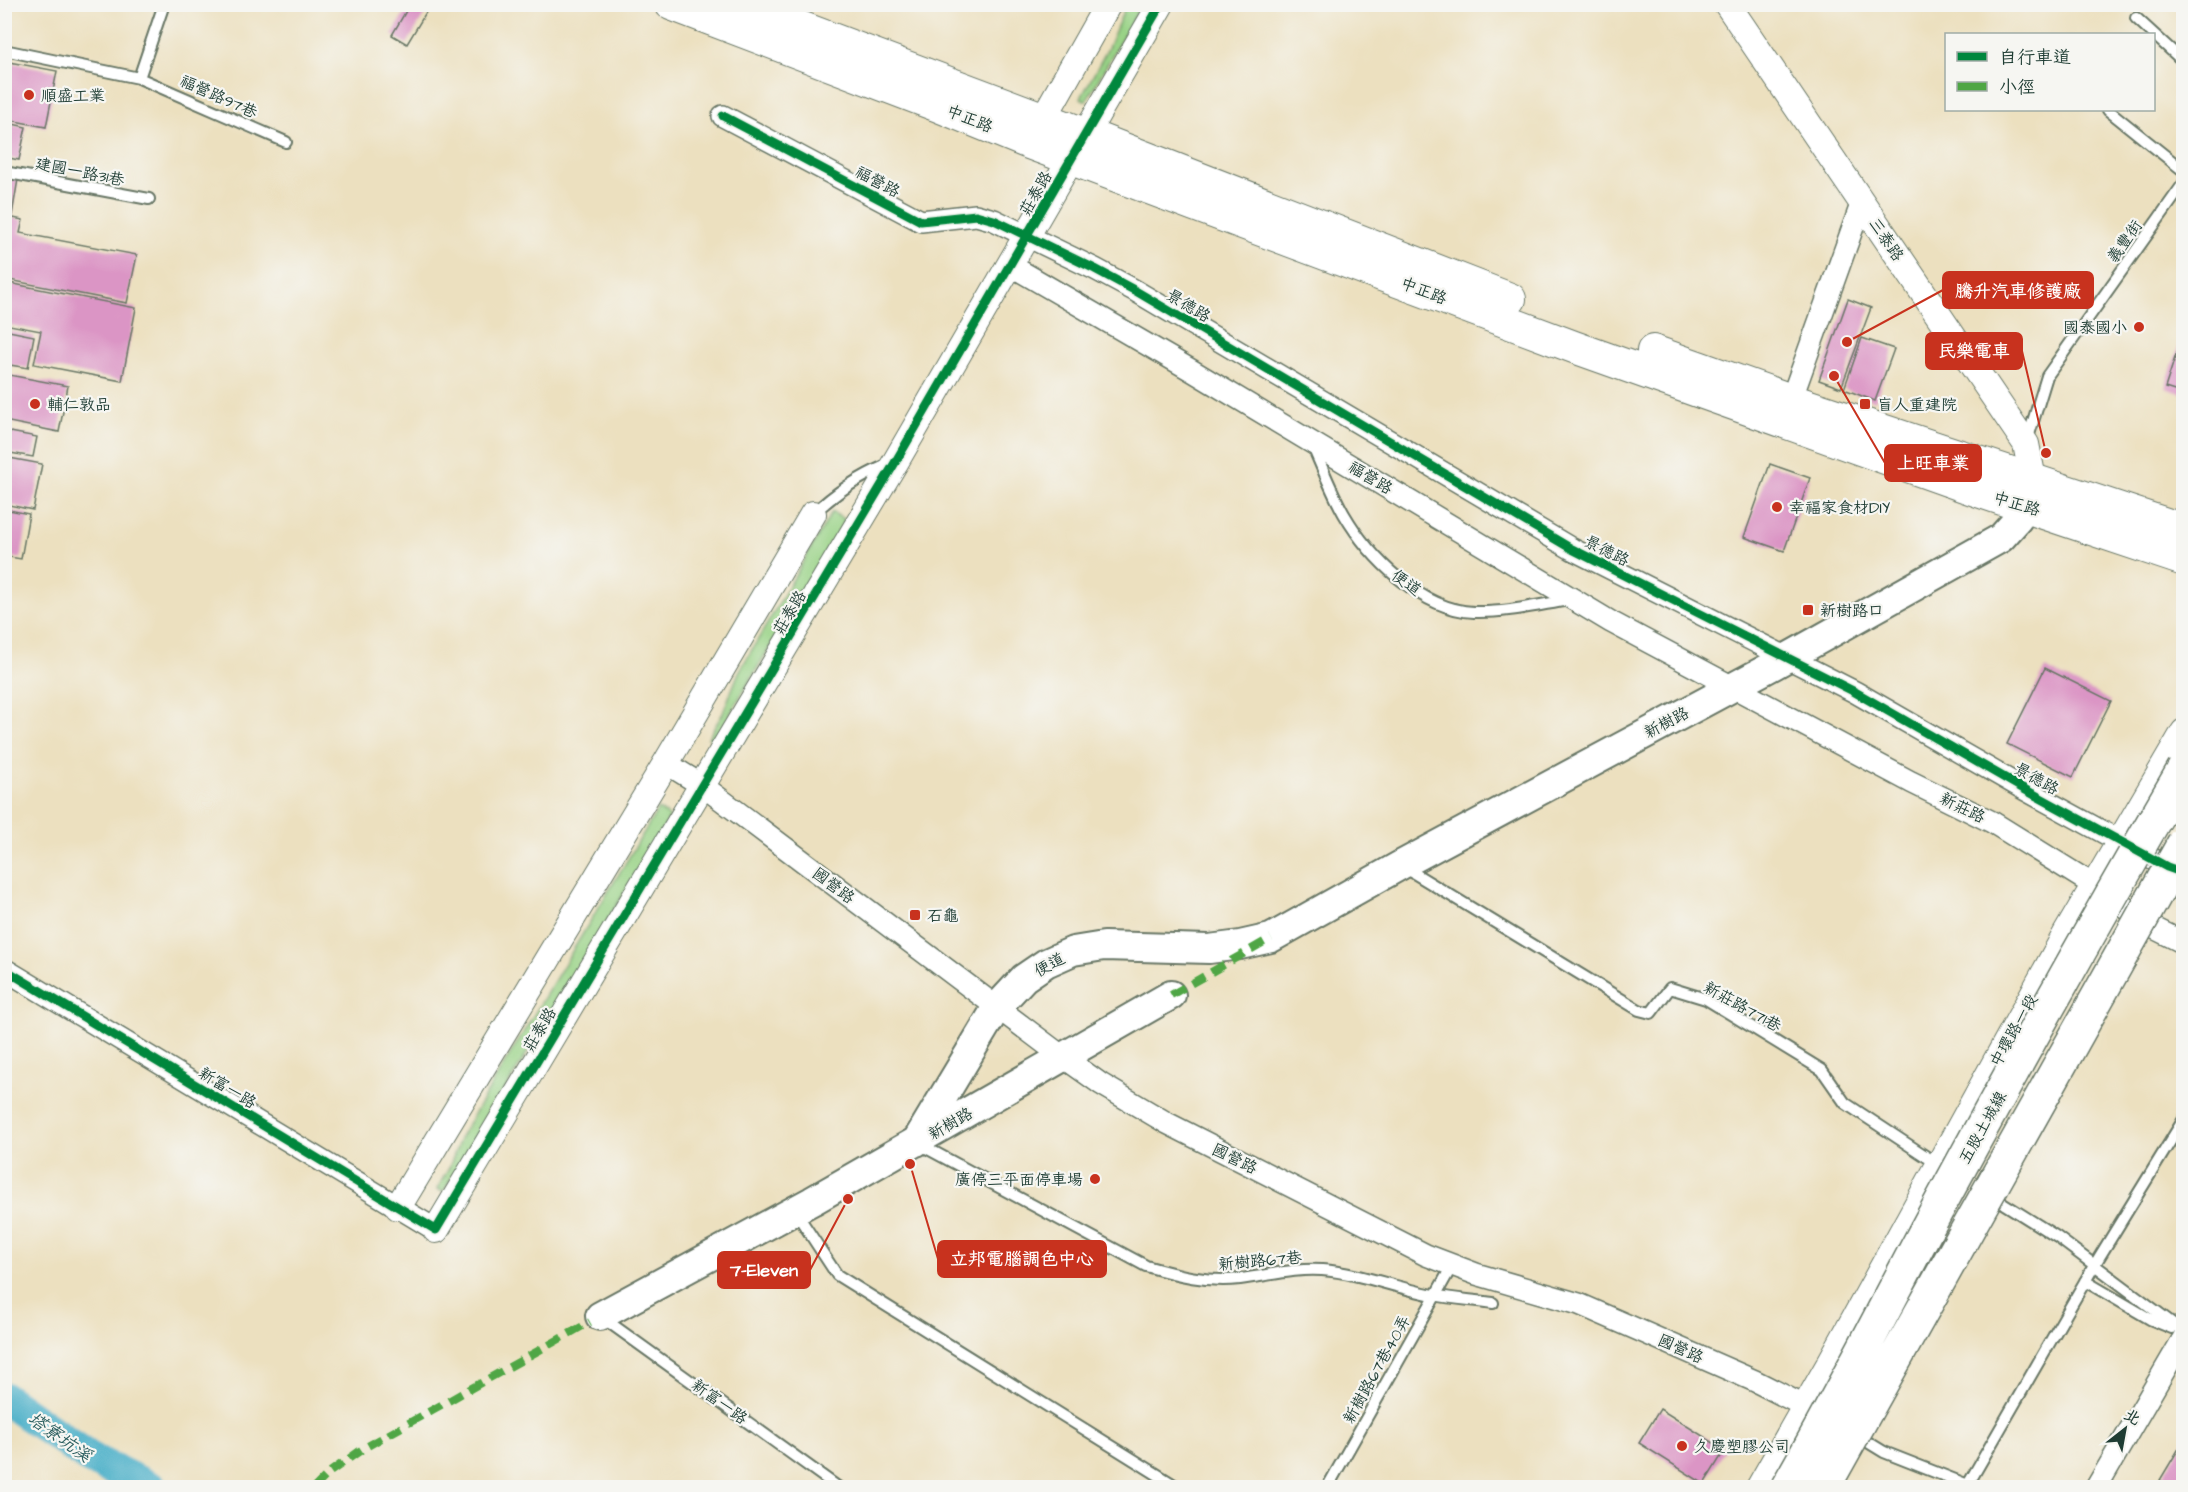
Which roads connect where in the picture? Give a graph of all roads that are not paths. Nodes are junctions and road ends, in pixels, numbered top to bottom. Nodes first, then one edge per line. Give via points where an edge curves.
1 (164, 4) edge
2 (671, 4) edge
3 (739, 4) edge
4 (1108, 4) edge
5 (1161, 4) edge
6 (1727, 4) edge
7 (2136, 18) dead end
8 (2152, 33) edge
9 (2155, 35) edge
10 (4, 50) edge
11 (2184, 62) edge
12 (139, 78) junction
13 (2109, 111) edge
14 (723, 116) dead end
15 (1036, 131) junction
16 (286, 142) dead end
17 (1080, 146) junction
18 (2184, 171) edge
19 (4, 172) edge
20 (2184, 183) edge
21 (149, 199) dead end
22 (1862, 202) junction
23 (1026, 237) junction
24 (1010, 265) junction
25 (1791, 400) junction
26 (1310, 441) junction
27 (2026, 444) junction
28 (896, 461) junction
29 (2029, 492) junction
30 (813, 514) joint
31 (2184, 530) edge
32 (2184, 560) edge
33 (1573, 599) junction
34 (1788, 657) junction
35 (1732, 687) junction
36 (2184, 732) edge
37 (666, 763) junction
38 (2184, 769) edge
39 (703, 786) junction
40 (2121, 841) junction
41 (2184, 843) edge
42 (1401, 865) junction
43 (2184, 875) edge
44 (2095, 886) junction
45 (2154, 928) junction
46 (1271, 938) joint
47 (2184, 943) edge
48 (4, 969) edge
49 (1171, 995) dead end
50 (997, 1007) junction
51 (1063, 1057) junction
52 (1985, 1082) junction
53 (963, 1095) junction
54 (2184, 1119) edge
55 (2041, 1121) junction
56 (916, 1142) junction
57 (1939, 1165) junction
58 (1998, 1200) junction
59 (398, 1207) junction
60 (795, 1210) junction
61 (436, 1230) joint
62 (2095, 1264) junction
63 (1452, 1266) junction
64 (2085, 1281) junction
65 (1435, 1296) junction
66 (1493, 1303) dead end
67 (600, 1316) joint
68 (2184, 1332) edge
69 (2184, 1337) edge
70 (1806, 1406) junction
71 (1866, 1441) junction
72 (1837, 1484) edge
73 (1969, 1487) edge
74 (839, 1488) edge
75 (1179, 1488) edge
76 (1327, 1488) edge
77 (1759, 1488) edge
78 (1787, 1488) edge
79 (2096, 1488) edge

1 - 12 lane
2 - 15 main road, 中正路 via 936,105
3 - 15 main road, 中正路
4 - 15 street
5 - 17 street, 莊泰路
6 - 22 street, 三泰路
7 - 8 lane
9 - 11 lane
10 - 12 lane, 福營路97巷
12 - 16 lane, 福營路97巷
13 - 18 lane
14 - 23 street, 福營路 via 921,221 976,215
15 - 17 main road, 中正路
17 - 23 street, 莊泰路
17 - 25 main road, 中正路
17 - 29 main road, 中正路 via 1553,339 1981,492
19 - 21 lane, 建國一路31巷
20 - 27 lane, 義豐街 via 2047,376
22 - 25 street
22 - 27 street, 三泰路
23 - 24 street, 莊泰路
23 - 34 street, 景德路 via 1134,290 1572,549
24 - 26 street, 福營路
24 - 28 street, 莊泰路
25 - 29 main road, 中正路
26 - 33 street, 福營路
26 - 33 lane, 便道 via 1343,513 1365,544 1396,577 1437,603 1472,612 1493,612
27 - 29 street, 三泰路
28 - 30 lane, 莊泰路 via 848,485
28 - 39 street, 莊泰路
29 - 31 main road, 中正路
29 - 32 main road, 中正路
29 - 34 main road, 新樹路 via 2018,519 2001,538
30 - 37 street, 莊泰路
33 - 35 street, 福營路
34 - 35 main road, 新樹路
34 - 40 street, 景德路
35 - 42 main road, 新樹路
35 - 44 street, 新莊路 via 1992,822
36 - 40 street, 中環路一段
37 - 39 street, 國營路
37 - 59 street, 莊泰路
38 - 78 highway, 五股土城線, bridge via 2052,1000
39 - 50 street, 國營路
39 - 61 street, 莊泰路
40 - 43 street, 景德路
40 - 44 street, 中環路一段
41 - 72 highway, bridge
42 - 46 main road, 新樹路
42 - 57 lane, 新莊路771巷 via 1639,1011 1650,1013 1670,988 1706,999 1822,1070 1845,1103
43 - 45 street
44 - 45 street, 新莊路
44 - 52 street, 中環路一段
45 - 47 street, 新莊路
45 - 55 street
46 - 50 main road, 便道 via 1209,949 1104,946 1073,951 1024,978
48 - 59 street, 新富一路
49 - 51 main road, 新樹路
50 - 51 street, 國營路
50 - 53 main road, 便道
51 - 53 main road, 新樹路
51 - 63 street, 國營路 via 1167,1123
52 - 55 street via 1978,1108 1981,1126 1992,1136 2007,1141 2026,1134
52 - 57 street, 中環路一段
53 - 56 main road, 新樹路
54 - 62 lane
55 - 58 street
56 - 60 main road, 新樹路
56 - 65 lane, 新樹路67巷 via 1146,1266 1208,1280 1321,1270
57 - 58 street
57 - 70 street, 中環路一段
58 - 62 lane
58 - 71 street
59 - 61 street, 新富一路
60 - 67 main road, 新樹路
60 - 75 lane via 837,1275
62 - 64 lane
62 - 68 lane
63 - 65 lane, 新樹路67巷40弄
63 - 70 street, 國營路 via 1579,1304
64 - 68 lane via 2150,1319
64 - 73 lane
65 - 66 lane, 新樹路67巷
65 - 76 lane, 新樹路67巷40弄
67 - 74 lane, 新富一路
69 - 79 street
70 - 71 street, 國營路
70 - 77 street, 中環路一段
71 - 72 street
71 - 73 lane

